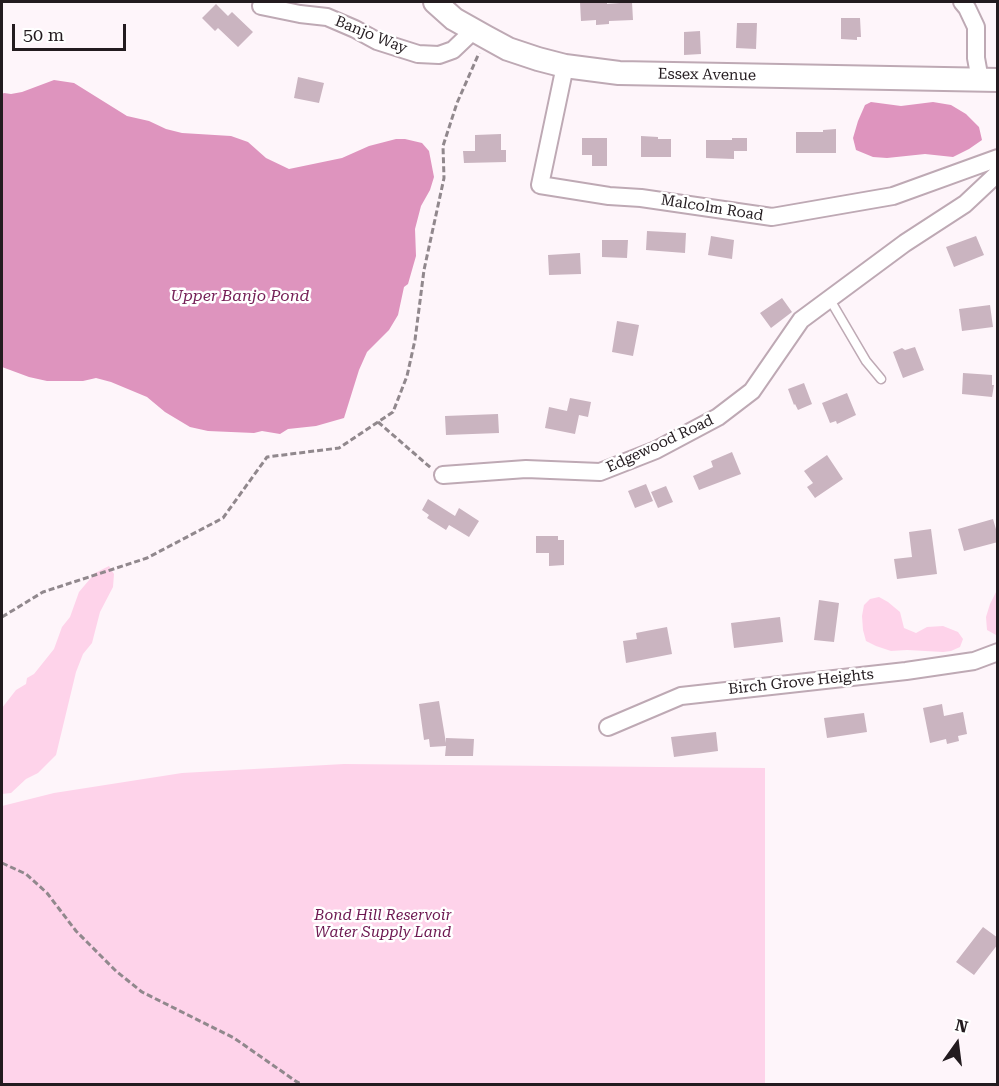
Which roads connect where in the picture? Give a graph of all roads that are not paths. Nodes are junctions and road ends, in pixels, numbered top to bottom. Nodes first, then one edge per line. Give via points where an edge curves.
1 (435, 2) edge
2 (962, 2) edge
3 (261, 6) dead end
4 (480, 34) junction
5 (566, 66) junction
6 (989, 80) edge
7 (998, 158) edge
8 (998, 174) edge
9 (829, 298) junction
10 (881, 379) dead end
11 (443, 475) road end
12 (998, 652) edge
13 (608, 727) dead end

1 - 4 street, Essex Avenue
2 - 6 street via 976,27 976,58
3 - 4 street, Banjo Way via 327,17 377,41 418,54 439,55
4 - 5 street, Essex Avenue via 508,48
5 - 6 street, Essex Avenue via 619,73
5 - 7 street, Malcolm Road via 540,185 772,217 893,196
8 - 9 street, Edgewood Road via 965,204
9 - 10 lane via 866,362
9 - 11 street, Edgewood Road via 801,320 752,391 718,417 656,450 600,472 525,470
12 - 13 street, Birch Grove Heights via 974,661 906,671 681,696

